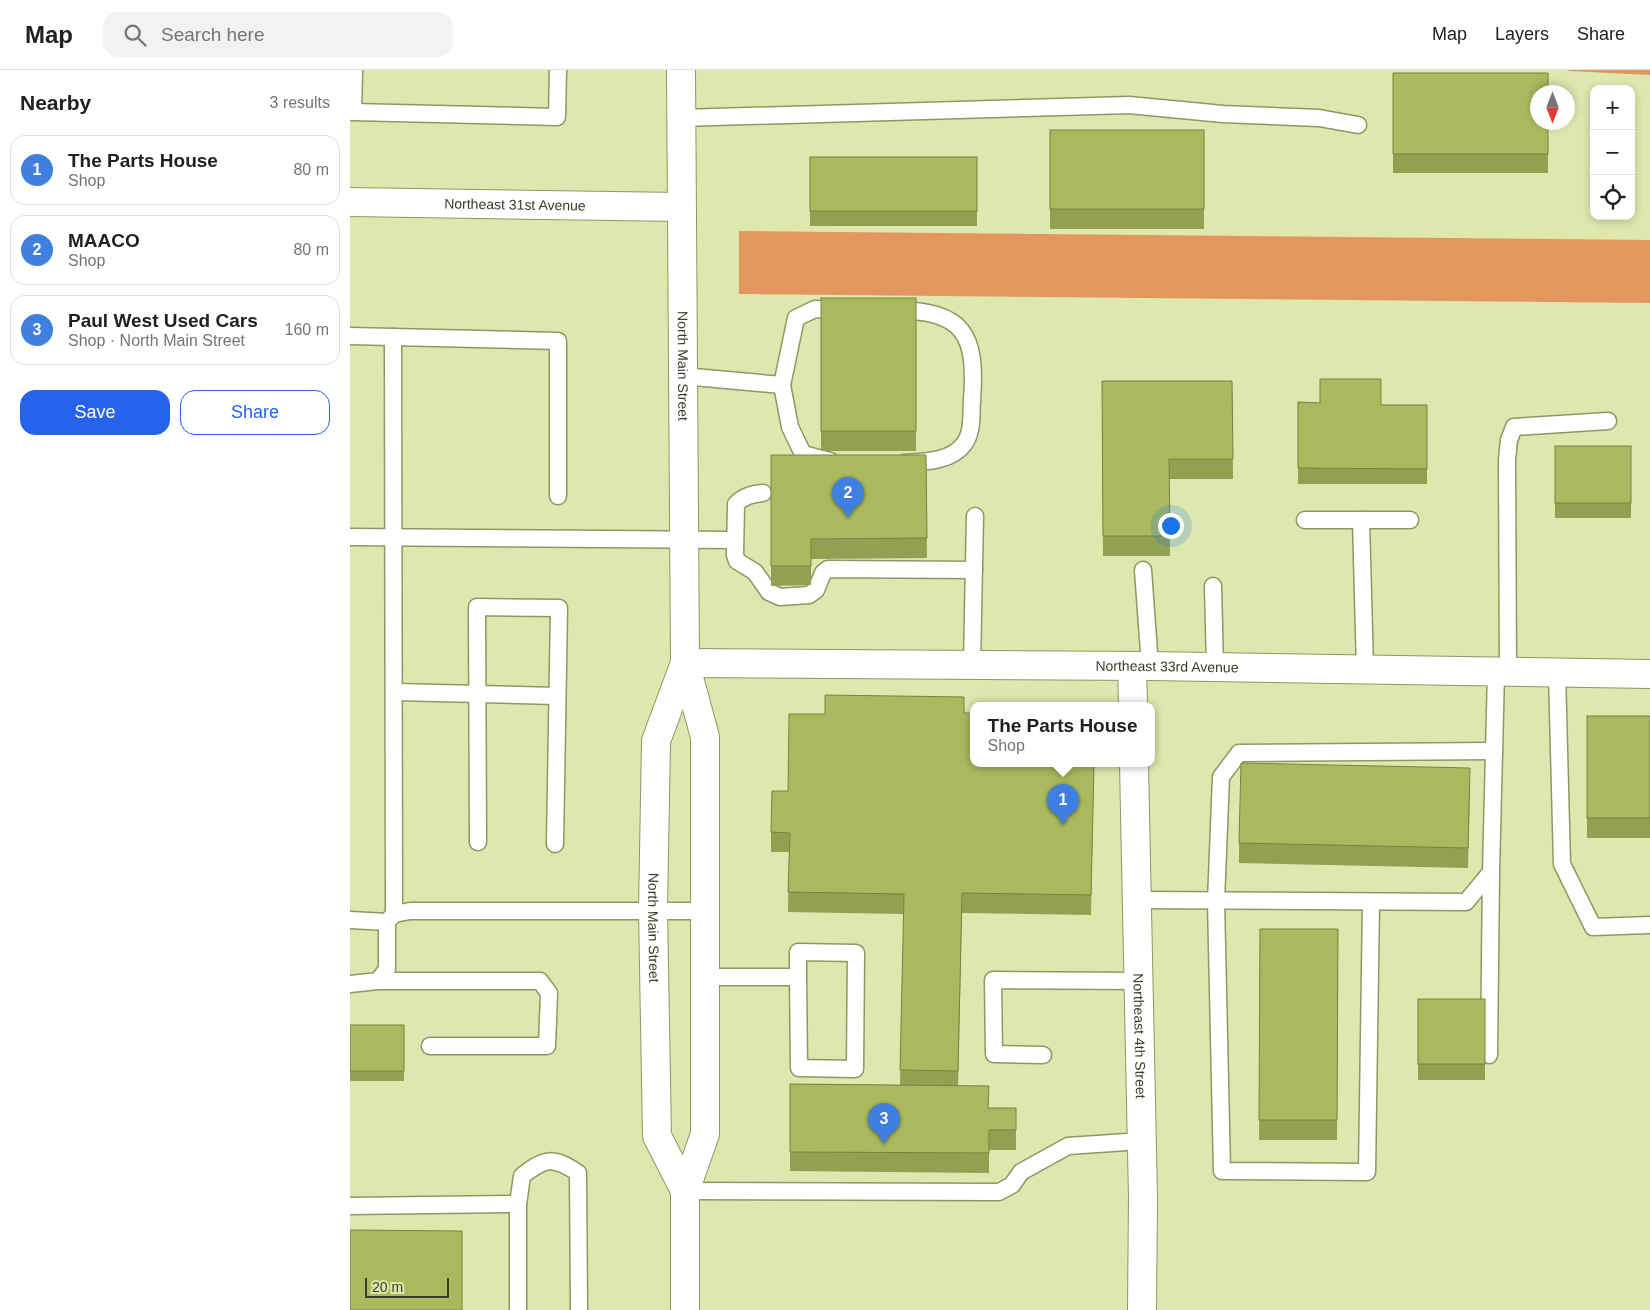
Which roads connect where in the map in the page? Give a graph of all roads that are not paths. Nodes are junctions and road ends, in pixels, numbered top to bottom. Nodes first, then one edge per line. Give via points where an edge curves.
1 (354, 70) edge
2 (558, 70) edge
3 (681, 70) edge
4 (681, 118) junction
5 (1358, 124) dead end
6 (350, 202) edge
7 (681, 207) junction
8 (854, 310) edge
9 (884, 310) edge
10 (350, 336) edge
11 (393, 337) junction
12 (683, 376) junction
13 (782, 385) junction
14 (1608, 421) dead end
15 (846, 462) edge
16 (889, 464) edge
17 (763, 493) dead end
18 (558, 496) dead end
19 (975, 516) dead end
20 (1305, 520) dead end
21 (1361, 520) junction
22 (1410, 520) dead end
23 (350, 537) edge
24 (395, 537) junction
25 (684, 540) junction
26 (734, 540) junction
27 (974, 570) junction
28 (1144, 570) dead end
29 (1213, 586) dead end
30 (685, 663) junction
31 (972, 665) junction
32 (1141, 666) junction
33 (1215, 667) junction
34 (1365, 670) junction
35 (1502, 672) junction
36 (1557, 673) junction
37 (1650, 674) edge
38 (395, 692) junction
39 (478, 695) junction
40 (557, 696) junction
41 (1134, 702) edge
42 (1494, 751) junction
43 (1134, 767) edge
44 (478, 842) dead end
45 (555, 844) dead end
46 (1491, 872) junction
47 (1137, 900) junction
48 (1216, 901) junction
49 (1371, 902) junction
50 (653, 910) junction
51 (705, 911) junction
52 (391, 918) junction
53 (350, 920) edge
54 (1650, 925) edge
55 (705, 977) junction
56 (798, 977) junction
57 (378, 981) junction
58 (1138, 981) junction
59 (350, 984) edge
60 (430, 1046) dead end
61 (1043, 1055) dead end
62 (1489, 1055) dead end
63 (1142, 1141) junction
64 (685, 1191) junction
65 (518, 1204) junction
66 (350, 1206) edge
67 (518, 1310) edge
68 (579, 1310) edge
69 (685, 1310) edge
70 (1142, 1310) edge

1 - 2 lane via 352,112 557,117
3 - 4 street, North Main Street
4 - 5 lane via 1129,105 1223,114 1319,118
4 - 7 street, North Main Street
6 - 7 street, Northeast 31st Avenue
7 - 12 street, North Main Street
8 - 13 lane via 815,309 796,318
9 - 16 lane via 923,310 964,330 972,354 974,383 970,432 964,445 952,455 926,462
10 - 11 lane
11 - 18 lane via 558,341
11 - 24 lane
12 - 13 lane
12 - 25 street, North Main Street
13 - 15 lane via 790,427 802,454
14 - 35 lane via 1514,427 1506,460
17 - 26 lane via 751,494 736,504
19 - 27 lane
20 - 21 lane
21 - 22 lane
21 - 34 lane
23 - 24 lane
24 - 25 lane
24 - 38 lane
25 - 26 lane
25 - 30 street, North Main Street
26 - 27 lane via 736,561 755,572 769,592 780,596 809,595 816,590 828,569
27 - 31 lane
28 - 32 lane
29 - 33 lane
30 - 31 street, Northeast 33rd Avenue
30 - 50 street, North Main Street via 656,741
30 - 51 street, North Main Street via 705,737
31 - 32 street, Northeast 33rd Avenue
32 - 33 street, Northeast 33rd Avenue
32 - 41 street
33 - 34 street, Northeast 33rd Avenue
34 - 35 street, Northeast 33rd Avenue
35 - 36 street, Northeast 33rd Avenue
35 - 42 lane
36 - 37 street, Northeast 33rd Avenue
36 - 54 lane via 1562,864 1594,927
38 - 39 lane
38 - 52 lane
39 - 40 lane
39 - 40 lane via 477,607 559,608
39 - 44 lane
40 - 45 lane
42 - 46 lane
42 - 48 lane via 1239,753 1221,777
43 - 47 street, Northeast 4th Street
46 - 49 lane via 1466,902
46 - 62 lane
47 - 48 lane
47 - 58 street, Northeast 4th Street
48 - 49 lane
48 - 49 lane via 1222,1171 1348,1172 1367,1172
50 - 51 lane
50 - 52 lane via 410,911
50 - 64 street, North Main Street via 657,1136
51 - 55 street, North Main Street
52 - 53 lane
52 - 57 lane via 387,969
55 - 56 lane
55 - 64 street, North Main Street via 705,1134
56 - 56 lane via 799,1068 855,1069 856,953 798,952
57 - 59 lane
57 - 60 lane via 540,980 549,993 547,1046
58 - 61 lane via 993,980 994,1054
58 - 63 street, Northeast 4th Street
63 - 64 lane via 1068,1146 1021,1172 1012,1185 999,1192
63 - 70 street, Northeast 4th Street
64 - 69 street, North Main Street
65 - 66 lane
65 - 67 lane
65 - 68 lane via 522,1176 538,1163 561,1162 578,1173

